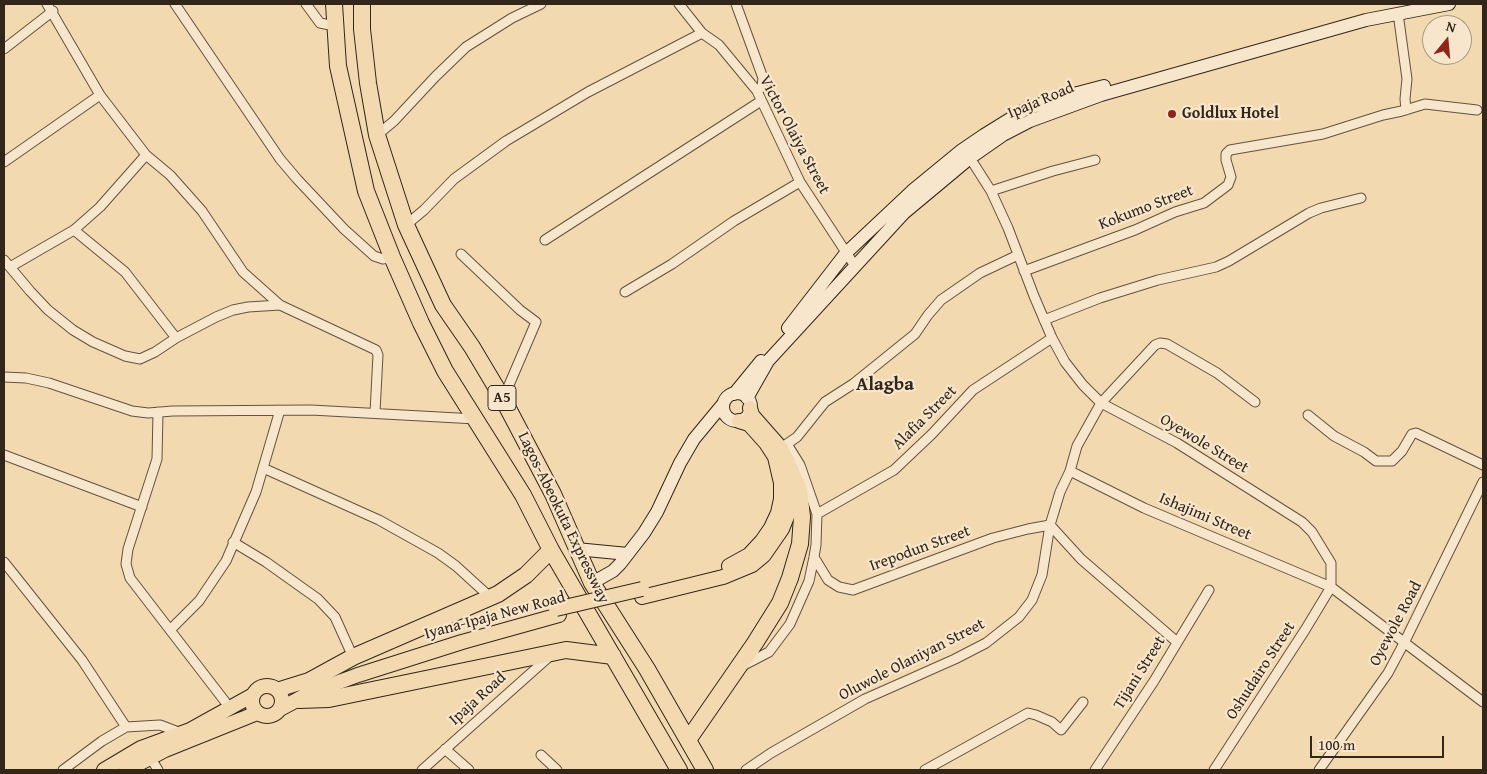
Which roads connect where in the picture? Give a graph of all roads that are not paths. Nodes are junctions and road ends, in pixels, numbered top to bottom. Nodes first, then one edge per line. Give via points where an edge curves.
1 (175, 4) edge
2 (334, 4) edge
3 (362, 4) edge
4 (541, 4) edge
5 (679, 4) edge
6 (736, 4) edge
7 (1449, 4) edge
8 (308, 5) edge
9 (50, 8) edge
10 (1400, 8) edge
11 (335, 26) junction
12 (702, 33) junction
13 (4, 49) edge
14 (757, 91) junction
15 (100, 95) junction
16 (761, 101) junction
17 (1406, 110) junction
18 (1477, 110) dead end
19 (377, 135) junction
20 (146, 155) junction
21 (970, 158) junction
22 (1095, 160) dead end
23 (4, 162) edge
24 (800, 182) junction
25 (991, 191) junction
26 (1361, 198) dead end
27 (406, 225) junction
28 (74, 230) junction
29 (545, 240) dead end
30 (846, 253) junction
31 (461, 254) dead end
32 (1018, 255) junction
33 (392, 257) junction
34 (7, 263) edge
35 (855, 266) junction
36 (1024, 271) junction
37 (625, 292) dead end
38 (280, 306) junction
39 (1044, 320) junction
40 (176, 338) junction
41 (1052, 338) junction
42 (4, 377) edge
43 (503, 399) junction
44 (744, 400) junction
45 (1101, 402) junction
46 (1255, 402) dead end
47 (723, 404) junction
48 (280, 410) junction
49 (158, 412) junction
50 (375, 412) junction
51 (1308, 416) dead end
52 (476, 419) junction
53 (734, 420) junction
54 (699, 432) junction
55 (785, 451) junction
56 (4, 455) edge
57 (1483, 465) edge
58 (263, 468) junction
59 (1070, 471) junction
60 (1483, 482) edge
61 (142, 507) junction
62 (817, 514) junction
63 (1050, 525) junction
64 (233, 542) junction
65 (576, 549) junction
66 (551, 550) junction
67 (628, 554) junction
68 (814, 557) junction
69 (5, 565) edge
70 (592, 583) junction
71 (1331, 587) junction
72 (1209, 590) dead end
73 (642, 593) junction
74 (490, 597) junction
75 (557, 612) junction
76 (170, 630) junction
77 (1177, 642) junction
78 (1404, 643) junction
79 (555, 651) junction
80 (613, 656) junction
81 (353, 657) junction
82 (740, 666) junction
83 (311, 680) junction
84 (277, 690) junction
85 (253, 695) junction
86 (299, 700) junction
87 (1083, 702) dead end
88 (1483, 702) edge
89 (230, 708) junction
90 (280, 709) junction
91 (257, 713) junction
92 (126, 727) junction
93 (181, 732) junction
94 (688, 740) junction
95 (445, 749) junction
96 (541, 755) dead end
97 (150, 757) junction
98 (63, 770) edge
99 (104, 770) edge
100 (127, 770) edge
101 (158, 770) edge
102 (422, 770) edge
103 (469, 770) edge
104 (556, 770) edge
105 (679, 770) edge
106 (705, 770) edge
107 (746, 770) edge
108 (924, 770) edge
109 (1095, 770) edge
110 (1214, 770) edge
111 (1319, 770) edge

1 - 33 street via 297,179 374,256
2 - 11 highway, Lagos-Abeokuta Expressway / A5
3 - 19 highway, Lagos-Abeokuta Expressway / A5 via 368,84
4 - 19 street via 466,47
5 - 12 street, Victor Olaiya Street
6 - 14 street via 763,78 762,87
7 - 10 main road, Ipaja Road
8 - 11 street via 320,23
9 - 13 street
9 - 15 street
10 - 17 street via 1407,79
10 - 21 main road, Ipaja Road via 1068,106 1003,135
10 - 30 main road, Ipaja Road via 1242,45 1026,109 962,150 912,191
11 - 33 highway, Lagos-Abeokuta Expressway / A5 via 338,66 366,191
12 - 14 street, Victor Olaiya Street via 719,45
12 - 27 street via 588,92 506,141 454,179
14 - 16 street, Victor Olaiya Street
15 - 20 street
15 - 23 street
16 - 24 street, Victor Olaiya Street
16 - 29 street
17 - 18 street, Kokumo Street via 1425,104
17 - 36 street, Kokumo Street via 1323,134 1230,150 1226,154 1231,177 1228,185 1204,203
19 - 27 highway, Lagos-Abeokuta Expressway / A5
20 - 28 street via 100,207
20 - 38 street via 170,175 202,211 243,272
21 - 25 street, Oyewole Street
21 - 35 main road, Ipaja Road via 904,213
22 - 25 street
24 - 30 street, Victor Olaiya Street
24 - 37 street via 734,220 672,264
25 - 32 street, Oyewole Street
26 - 39 street via 1309,213 1229,262 1100,298
27 - 43 highway, Lagos-Abeokuta Expressway / A5 via 443,305
28 - 34 street
28 - 40 street via 125,272
30 - 35 street, Victor Olaiya Street
30 - 44 main road, Ipaja Road
31 - 43 street via 536,322
32 - 36 street, Oyewole Street
32 - 55 street via 980,273 942,300 915,334 826,402
33 - 52 highway, Lagos-Abeokuta Expressway / A5 via 445,371
34 - 40 street via 36,298 73,330 93,342 140,359
35 - 44 main road, Ipaja Road via 768,361
36 - 39 street, Oyewole Street
38 - 40 street via 233,310
38 - 50 street via 376,350
39 - 41 street, Oyewole Street
41 - 45 street, Oyewole Street via 1074,375
41 - 62 street, Alafia Street via 974,390 894,470
42 - 49 street via 49,384 132,411
43 - 65 highway, Lagos-Abeokuta Expressway / A5 via 553,494
44 - 47 main road via 727,397
44 - 53 main road via 748,415
44 - 55 main road via 752,415
45 - 46 street, Oluwole Olaniyan Street via 1160,343 1217,373
45 - 59 street, Oluwole Olaniyan Street via 1077,446
45 - 71 street, Oyewole Street via 1184,448 1302,522 1331,563
47 - 53 main road via 724,412
47 - 54 main road
48 - 49 street
48 - 50 street
48 - 58 street
49 - 61 street via 157,459
50 - 52 street
51 - 57 street via 1376,461 1392,462 1416,433
52 - 66 highway, Lagos-Abeokuta Expressway / A5 via 523,495
53 - 54 main road
53 - 73 main road, Iyana-Ipaja New Road via 749,424 775,457 781,500 771,528 749,555 730,565
54 - 67 main road via 644,533
55 - 62 street via 800,465
55 - 73 main road, Iyana-Ipaja New Road via 791,489 788,514 764,555 752,565 723,577
55 - 82 highway via 799,490 800,544 780,603
56 - 61 street
58 - 64 street via 256,492
58 - 74 street via 379,520 438,553
59 - 63 street, Oluwole Olaniyan Street
59 - 71 street, Ishajimi Street via 1144,508
60 - 78 street, Oyewole Road
61 - 76 street via 126,564 130,578
62 - 68 street
63 - 68 street, Irepodun Street via 994,538 853,590 839,588 828,580
63 - 77 street via 1081,559
63 - 107 street, Oluwole Olaniyan Street via 1042,575 1032,600 1019,616 986,643 865,699 771,752
64 - 76 street via 226,561 199,601
64 - 81 street via 318,598 335,617
65 - 67 main road
65 - 70 highway, Lagos-Abeokuta Expressway / A5
66 - 74 highway via 526,575
66 - 80 highway, Lagos-Abeokuta Expressway / A5
67 - 70 main road via 613,571
68 - 82 street via 809,581 790,624 768,652
69 - 92 street via 82,660
70 - 94 highway, Lagos-Abeokuta Expressway / A5
71 - 78 street
71 - 110 street, Oshudairo Street
72 - 77 street, Tijani Street
73 - 75 main road, Iyana-Ipaja New Road, bridge
74 - 81 highway
75 - 83 main road, Iyana-Ipaja New Road via 481,629
75 - 86 main road, Iyana-Ipaja New Road via 411,657 312,692
76 - 89 street
77 - 109 street, Tijani Street
78 - 88 street
78 - 111 street, Oyewole Road via 1371,699
79 - 80 highway via 574,649
79 - 86 highway via 329,699
79 - 95 street, Ipaja Road
80 - 105 highway, Lagos-Abeokuta Expressway / A5
81 - 83 highway
82 - 94 highway
83 - 84 main road, Iyana-Ipaja New Road
84 - 85 main road via 261,688
84 - 90 main road via 282,699
85 - 89 main road
85 - 91 main road via 252,705
86 - 90 main road, Iyana-Ipaja New Road
87 - 108 street via 1061,730 1052,722 1028,714
89 - 93 main road
90 - 91 main road via 272,716
91 - 97 main road
92 - 93 street via 160,725
92 - 98 street
93 - 99 main road via 141,748
94 - 106 highway, Lagos-Abeokuta Expressway / A5
95 - 102 street, Ipaja Road
95 - 103 street
96 - 104 street
97 - 100 main road
97 - 101 street

